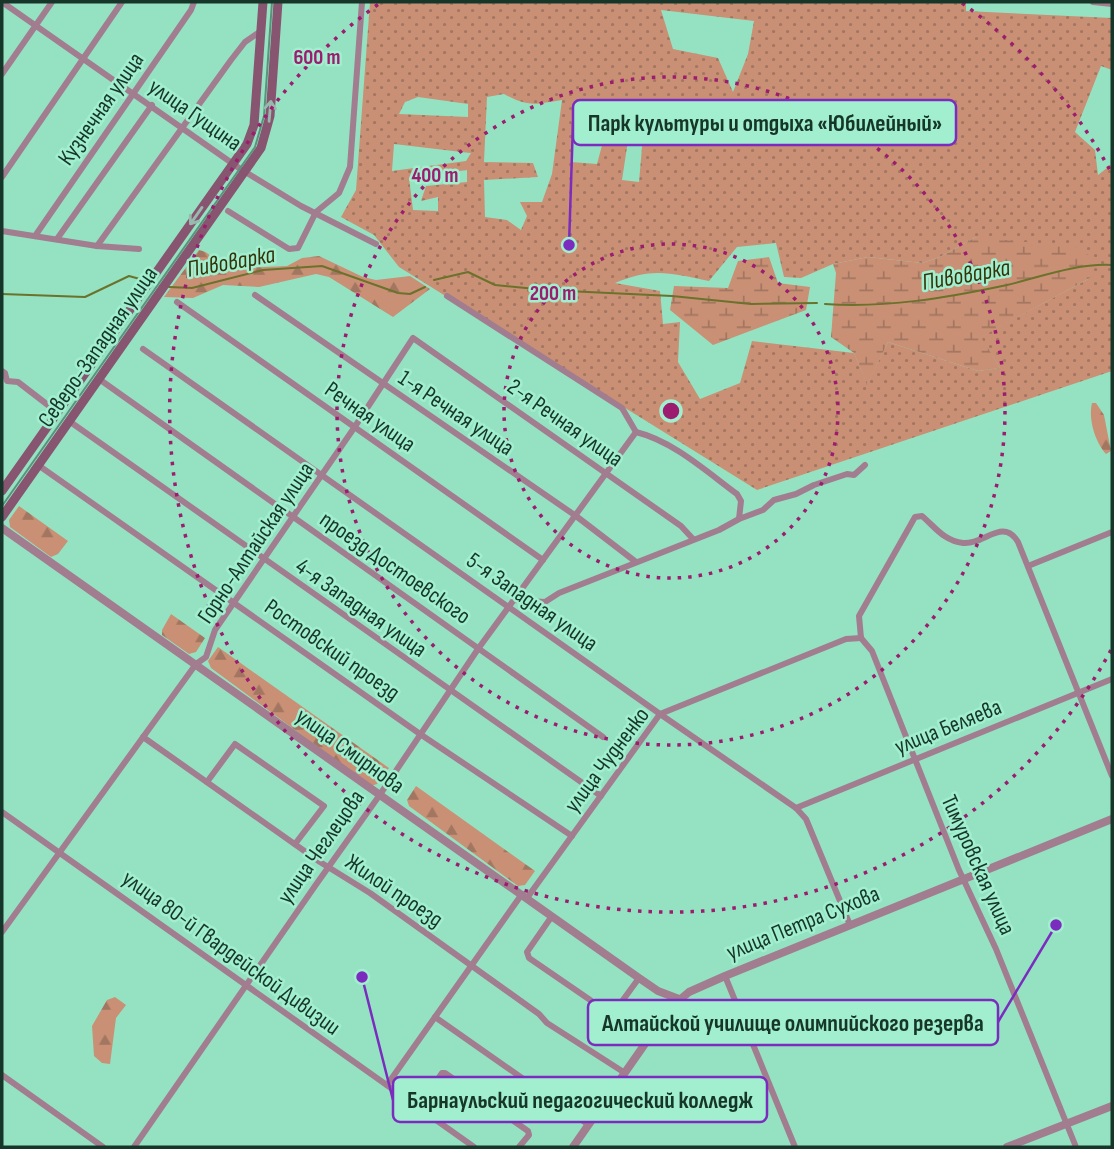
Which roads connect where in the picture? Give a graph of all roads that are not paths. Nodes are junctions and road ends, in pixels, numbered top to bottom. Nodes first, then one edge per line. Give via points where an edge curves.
1 (2, 2) edge
2 (52, 2) edge
3 (122, 2) edge
4 (194, 2) edge
5 (263, 2) edge
6 (278, 2) edge
7 (362, 2) edge
8 (1093, 2) edge
9 (1112, 4) edge
10 (36, 26) junction
11 (261, 31) junction
12 (84, 58) junction
13 (2, 74) edge
14 (134, 93) junction
15 (152, 105) junction
16 (183, 127) junction
17 (233, 164) junction
18 (245, 171) junction
19 (2, 177) edge
20 (228, 211) dead end
21 (316, 212) junction
22 (2, 231) edge
23 (35, 236) junction
24 (57, 239) junction
25 (376, 244) dead end
26 (97, 246) junction
27 (139, 249) dead end
28 (255, 295) dead end
29 (447, 296) dead end
30 (177, 302) dead end
31 (413, 338) joint
32 (143, 349) dead end
33 (2, 371) edge
34 (99, 379) junction
35 (7, 381) junction
36 (383, 384) junction
37 (2, 389) edge
38 (57, 412) junction
39 (69, 421) junction
40 (354, 428) junction
41 (636, 432) junction
42 (38, 465) junction
43 (865, 465) dead end
44 (323, 474) junction
45 (606, 474) junction
46 (2, 491) edge
47 (576, 516) junction
48 (2, 517) edge
49 (293, 517) junction
50 (739, 519) junction
51 (2, 528) edge
52 (1112, 532) edge
53 (693, 539) junction
54 (263, 560) junction
55 (543, 560) junction
56 (636, 562) junction
57 (1027, 566) junction
58 (514, 600) junction
59 (235, 603) junction
60 (509, 608) junction
61 (861, 638) junction
62 (478, 649) junction
63 (196, 664) junction
64 (1112, 679) edge
65 (450, 691) junction
66 (1079, 693) junction
67 (660, 714) junction
68 (420, 734) junction
69 (143, 737) junction
70 (603, 737) dead end
71 (914, 760) junction
72 (1112, 776) edge
73 (207, 782) junction
74 (379, 796) junction
75 (601, 796) junction
76 (796, 808) junction
77 (2, 812) edge
78 (1112, 819) edge
79 (572, 836) junction
80 (295, 844) junction
81 (59, 851) junction
82 (328, 866) junction
83 (964, 879) junction
84 (524, 896) junction
85 (552, 916) junction
86 (850, 925) junction
87 (2, 932) edge
88 (472, 966) junction
89 (725, 976) junction
90 (639, 978) junction
91 (246, 986) junction
92 (679, 999) junction
93 (435, 1017) junction
94 (625, 1073) junction
95 (2, 1075) edge
96 (387, 1085) junction
97 (1112, 1106) edge
98 (418, 1108) junction
99 (1067, 1123) junction
100 (589, 1125) junction
101 (103, 1147) edge
102 (134, 1147) edge
103 (474, 1147) edge
104 (519, 1147) edge
105 (573, 1147) edge
106 (794, 1147) edge
107 (1007, 1147) edge
108 (1076, 1147) edge

1 - 10 street, улица Гущина
2 - 10 street
3 - 12 street
4 - 14 street, Кузнечная улица
5 - 11 main road, Северо-Западная улица
18 -> 6 main road, Северо-Западная улица via 261,148 268,126
7 - 21 street via 350,167 339,193
8 - 9 street
10 - 12 street, улица Гущина
10 - 13 street
11 - 16 street via 245,42
11 - 17 main road, Северо-Западная улица via 254,125
12 - 14 street, улица Гущина
12 - 19 street
14 - 15 street, улица Гущина
14 - 23 street, Кузнечная улица
15 - 16 street, улица Гущина
15 - 24 street
16 - 17 street, улица Гущина
16 - 26 street
17 - 18 street, улица Гущина
17 -> 38 main road, Северо-Западная улица
18 - 21 street, улица Гущина
18 - 34 main road, Северо-Западная улица
20 - 21 street via 295,250
21 - 25 street, улица Гущина
22 - 23 street
23 - 24 street
24 - 26 street
26 - 27 street
28 - 36 street, 1-я Речная улица
29 - 41 street via 622,408
30 - 40 street, Речная улица
31 - 36 street, Горно-Алтайская улица
31 - 45 street, 2-я Речная улица
32 - 44 street, 5-я Западная улица
33 - 35 street
34 - 39 main road, Северо-Западная улица
34 - 49 street, проезд Достоевского
35 - 37 street
35 - 38 street via 18,382
36 - 40 street, Горно-Алтайская улица
36 - 47 street, 1-я Речная улица
38 - 46 main road, Северо-Западная улица
39 - 42 main road, Северо-Западная улица
39 - 54 street, 4-я Западная улица
40 - 44 street, Горно-Алтайская улица
40 - 55 street, Речная улица
41 - 45 street, улица Чеглецова
41 - 50 street via 682,454 737,494
42 - 48 main road, Северо-Западная улица
42 - 59 street, Ростовский проезд
43 - 50 street via 854,475 774,500 763,510
44 - 49 street, Горно-Алтайская улица
44 - 60 street, 5-я Западная улица
45 - 47 street, улица Чеглецова
45 - 53 street, 2-я Речная улица
47 - 55 street, улица Чеглецова
47 - 56 street, 1-я Речная улица
49 - 54 street, Горно-Алтайская улица
49 - 62 street, проезд Достоевского
50 - 53 street
51 - 63 street, улица Смирнова
52 - 57 street
53 - 56 street
54 - 59 street, Горно-Алтайская улица
54 - 65 street, 4-я Западная улица
55 - 58 street, улица Чеглецова
56 - 58 street via 545,602
57 - 61 street via 1009,531 962,543 938,533 922,516 915,517 859,616
57 - 66 street
58 - 60 street, улица Чеглецова
59 - 63 street, Горно-Алтайская улица via 215,630 206,657
59 - 68 street, Ростовский проезд
60 - 62 street, улица Чеглецова
60 - 67 street, 5-я Западная улица
61 - 67 street, улица Чудненко via 846,639
61 - 71 street, Тимуровская улица via 872,651
62 - 65 street, улица Чеглецова
62 - 70 street, проезд Достоевского
63 - 69 street, Горно-Алтайская улица
63 - 74 street, улица Смирнова
64 - 66 street, улица Беляева
65 - 68 street, улица Чеглецова
65 - 75 street, 4-я Западная улица
66 - 71 street, улица Беляева
66 - 72 street
67 - 75 street, улица Чудненко
67 - 76 street, 5-я Западная улица
68 - 74 street, улица Чеглецова
68 - 79 street, Ростовский проезд
69 - 73 street, Жилой проезд
69 - 81 street, Горно-Алтайская улица
71 - 76 street, улица Беляева
71 - 83 street, Тимуровская улица
73 - 80 street, Жилой проезд
73 - 80 street via 235,744 324,806
74 - 82 street, улица Чеглецова
74 - 84 street, улица Смирнова
75 - 79 street, улица Чудненко
76 - 86 street, 5-я Западная улица via 806,819
77 - 81 street, улица 80-й Гвардейской Дивизии
78 - 83 street, улица Петра Сухова
79 - 84 street, улица Чудненко
80 - 82 street, Жилой проезд
81 - 87 street, Горно-Алтайская улица
81 - 91 street, улица 80-й Гвардейской Дивизии
82 - 88 street, Жилой проезд
82 - 91 street, улица Чеглецова
83 - 86 street, улица Петра Сухова
83 - 99 street, Тимуровская улица
84 - 85 street, улица Смирнова
84 - 88 street, улица Чудненко
85 - 90 street, улица Смирнова
85 - 90 street via 527,952 528,958 612,1015
86 - 89 street, улица Петра Сухова
88 - 93 street, улица Чудненко
88 - 94 street, Жилой проезд via 542,1020
89 - 92 street, улица Петра Сухова
89 - 106 street
90 - 92 street, улица Смирнова
91 - 96 street, улица 80-й Гвардейской Дивизии
91 - 102 street, улица Чеглецова
92 - 94 street, улица Петра Сухова
93 - 96 street, улица Чудненко
93 - 100 street
94 - 100 street, улица Петра Сухова
95 - 101 street
96 - 98 street, улица 80-й Гвардейской Дивизии
97 - 99 street
98 - 103 street, улица 80-й Гвардейской Дивизии
98 - 104 street via 445,1073 528,1131
99 - 107 street
99 - 108 street, Тимуровская улица
100 - 105 street, улица Петра Сухова

